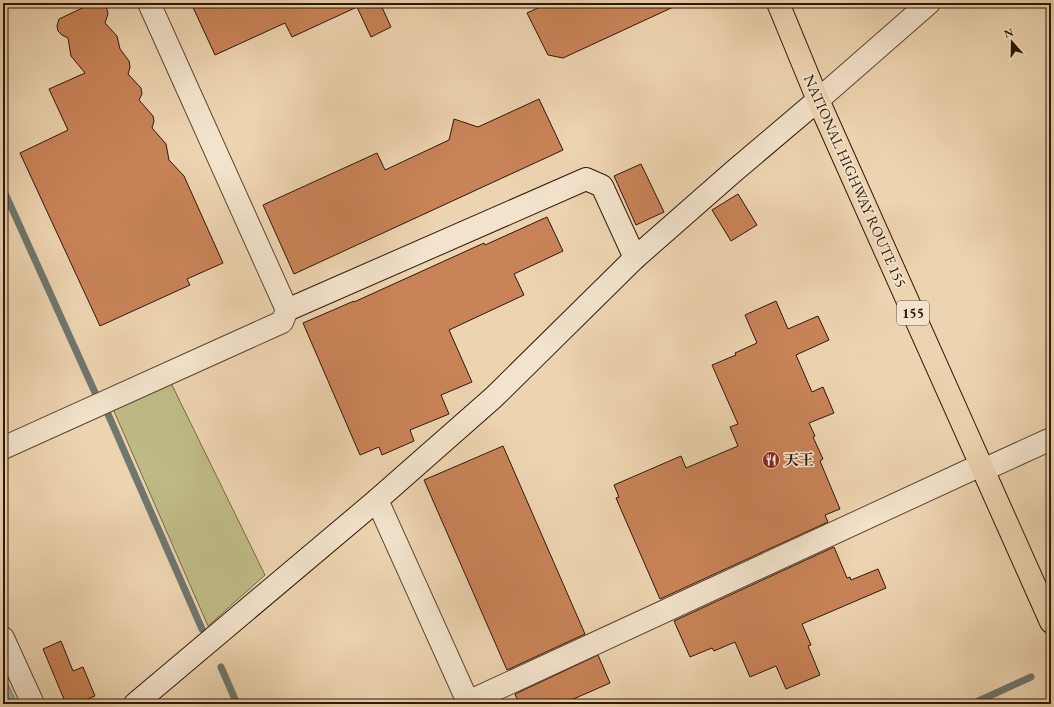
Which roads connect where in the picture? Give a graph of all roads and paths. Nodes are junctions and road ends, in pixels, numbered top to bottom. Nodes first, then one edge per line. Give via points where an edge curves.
1 (149, 3) edge
2 (778, 3) edge
3 (929, 3) edge
4 (818, 100) junction
5 (635, 258) junction
6 (287, 310) junction
7 (1051, 439) edge
8 (3, 448) edge
9 (982, 468) junction
10 (377, 500) junction
11 (1051, 622) edge
12 (3, 638) edge
13 (33, 704) edge
14 (135, 704) edge

1 - 6 street
2 - 4 highway, NATIONAL HIGHWAY ROUTE 155 / 155
3 - 4 street
4 - 5 street
4 - 9 highway, NATIONAL HIGHWAY ROUTE 155 / 155
5 - 6 street via 602,186 586,179
5 - 10 street via 494,397
6 - 8 street via 282,322
7 - 9 street
9 - 10 street via 468,702
9 - 11 highway, NATIONAL HIGHWAY ROUTE 155 / 155
10 - 14 street
12 - 13 street

